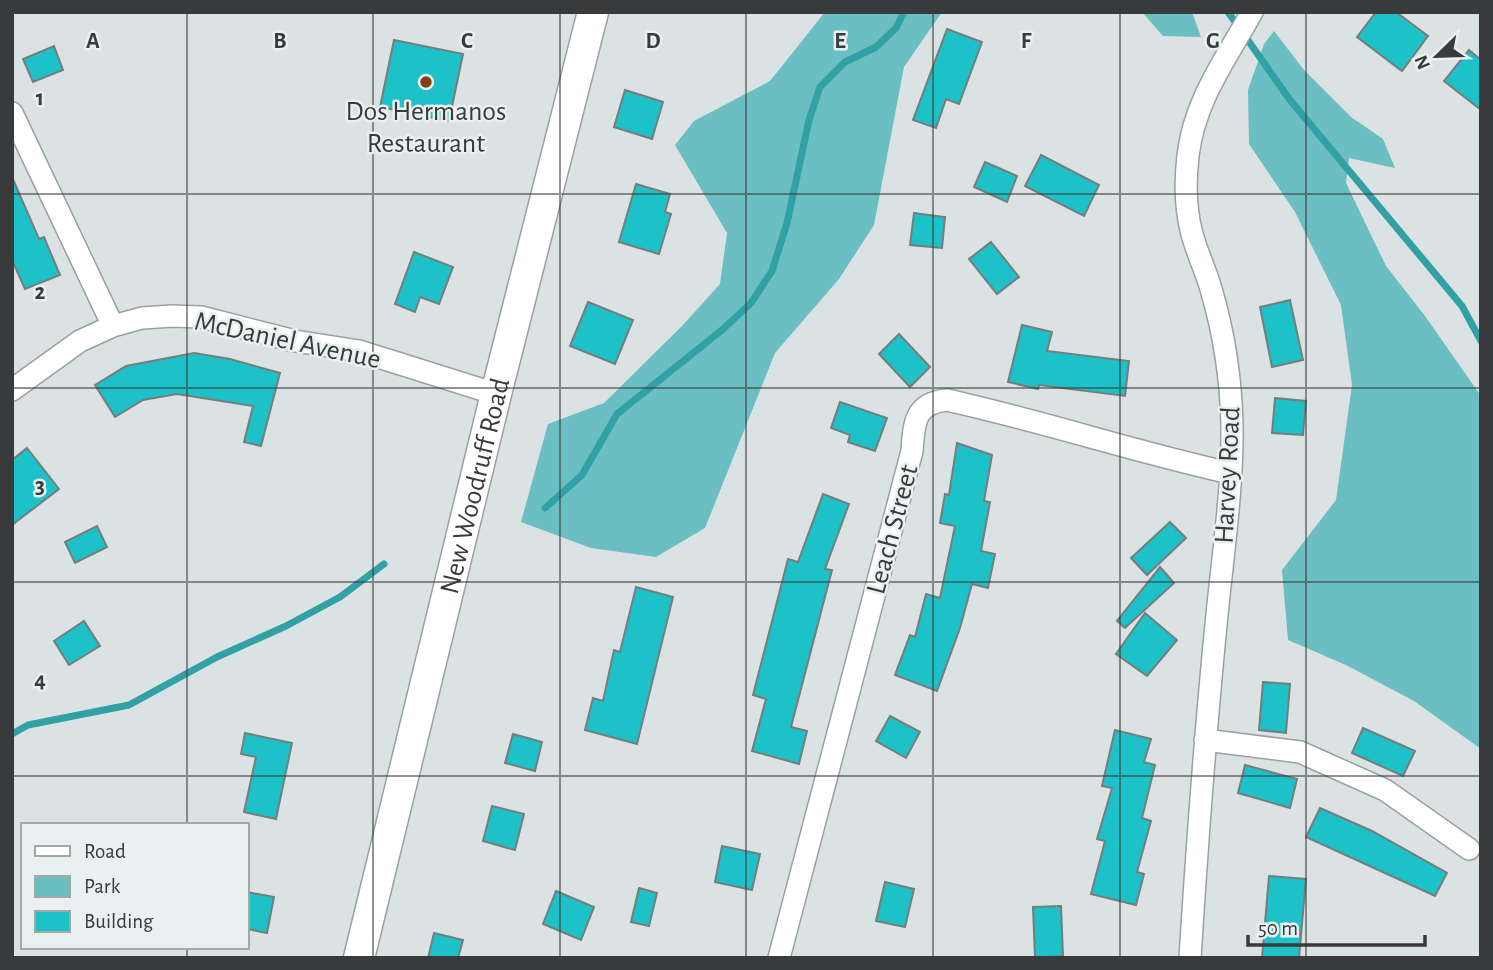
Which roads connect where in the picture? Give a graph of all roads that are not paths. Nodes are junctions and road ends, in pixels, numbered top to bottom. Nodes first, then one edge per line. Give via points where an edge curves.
1 (593, 12) edge
2 (1252, 13) edge
3 (12, 113) edge
4 (113, 326) junction
5 (12, 390) edge
6 (496, 394) junction
7 (1230, 473) junction
8 (1205, 740) junction
9 (1469, 849) dead end
10 (359, 958) edge
11 (779, 958) edge
12 (1190, 958) edge

1 - 6 main road, New Woodruff Road
2 - 7 street, Harvey Road via 1206,90 1195,121 1185,185 1192,234 1226,355 1232,426
3 - 4 street
4 - 5 street, McDaniel Avenue via 80,341
4 - 6 street, McDaniel Avenue via 142,318 201,317 295,341 359,351
6 - 10 main road, New Woodruff Road
7 - 8 street, Harvey Road
7 - 11 street, Leach Street via 947,400 922,410 914,425 908,464
8 - 9 street via 1300,752 1385,790
8 - 12 street, Harvey Road

